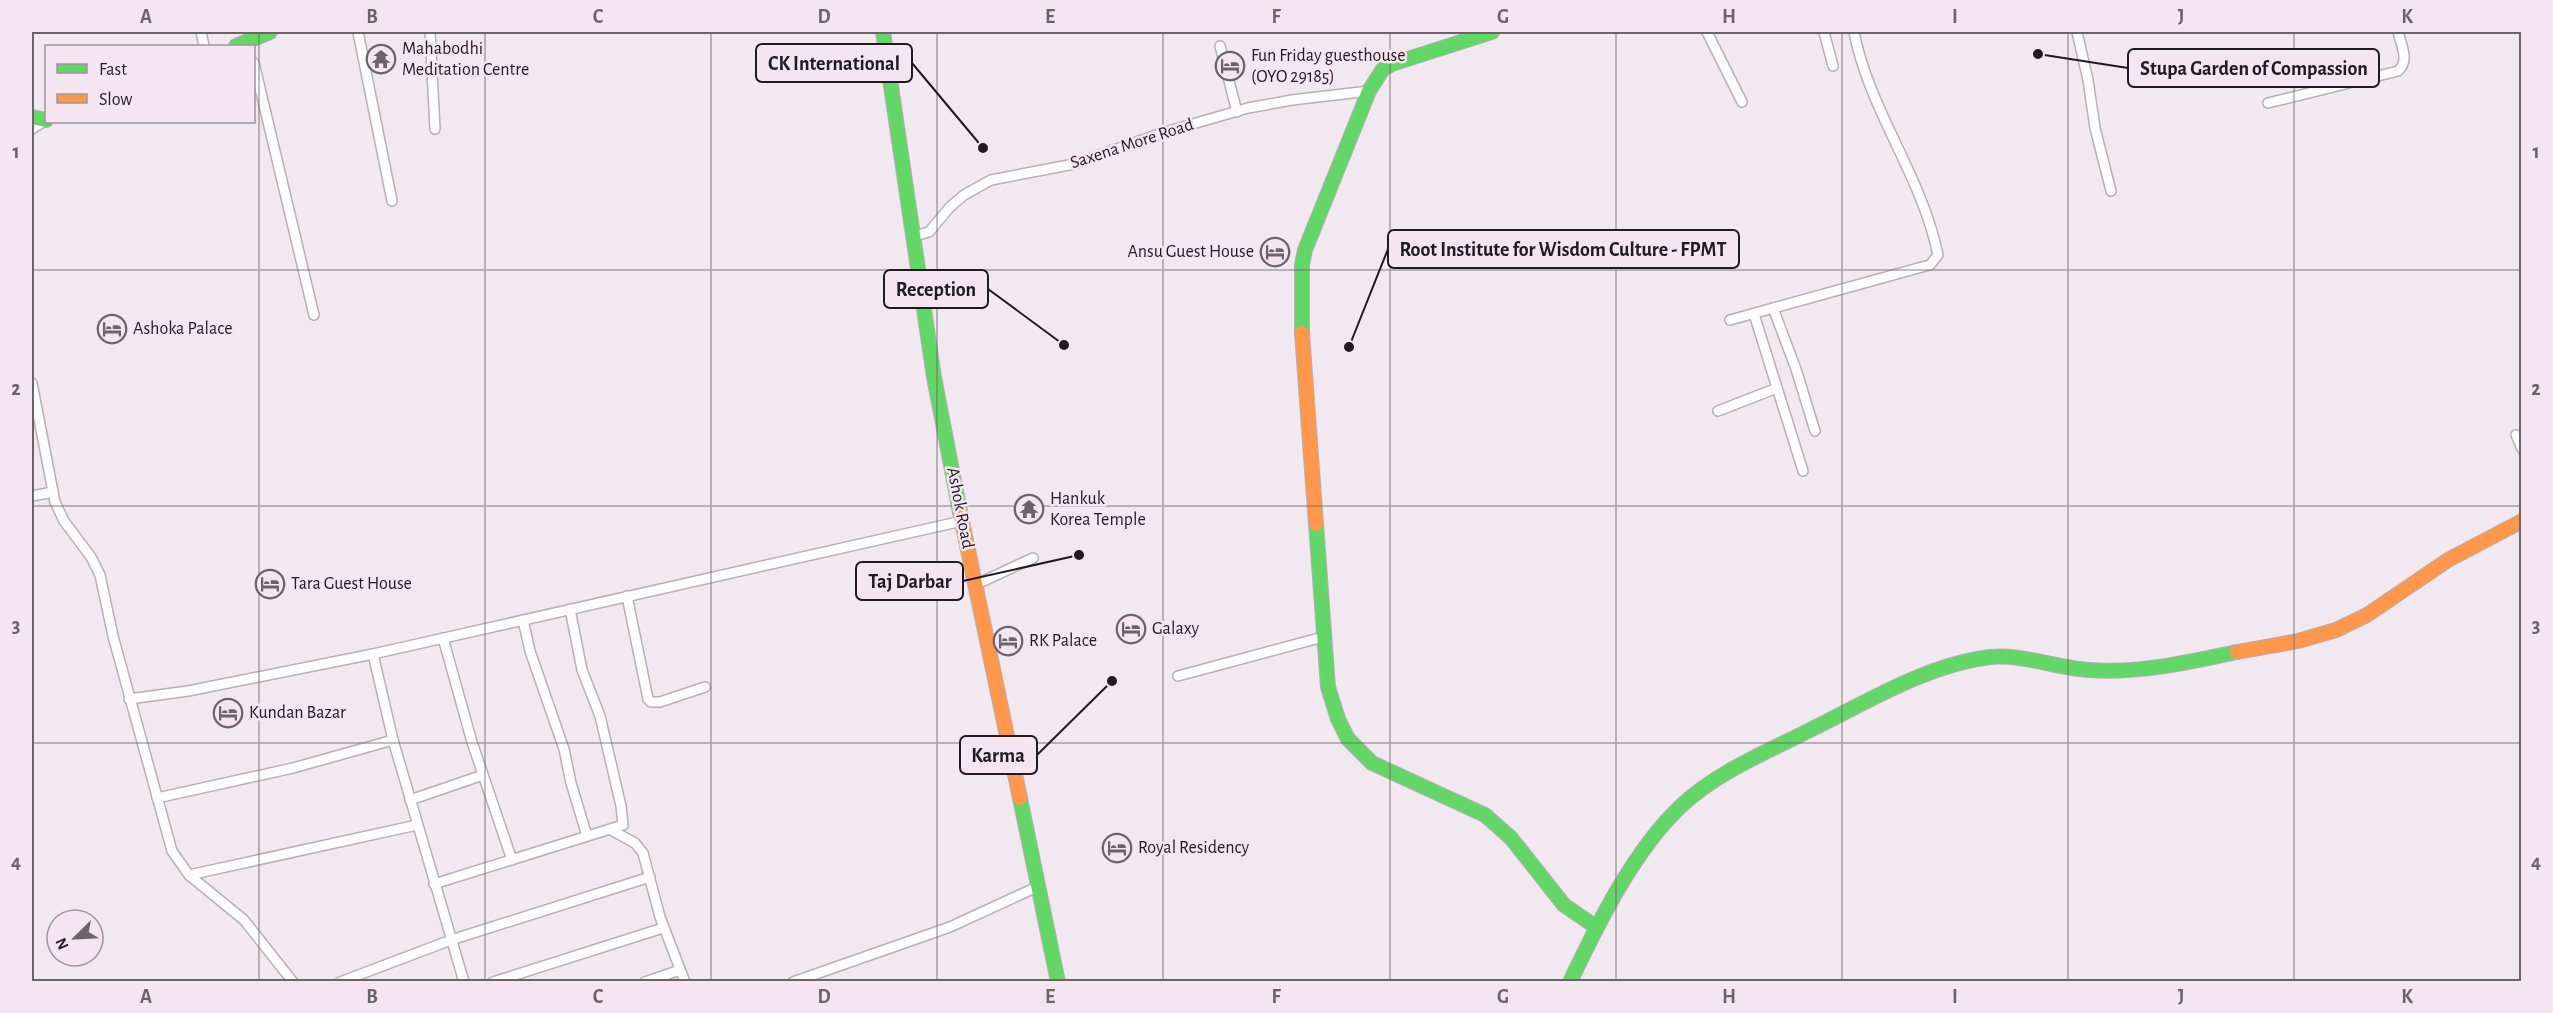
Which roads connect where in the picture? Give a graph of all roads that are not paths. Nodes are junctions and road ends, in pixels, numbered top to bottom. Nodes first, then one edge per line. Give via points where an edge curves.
1 (270, 32) edge
2 (358, 32) edge
3 (430, 32) edge
4 (883, 32) edge
5 (1492, 32) edge
6 (1707, 32) edge
7 (1824, 32) edge
8 (1854, 32) edge
9 (2076, 32) edge
10 (2398, 32) edge
11 (245, 44) edge
12 (1220, 46) dead end
13 (1833, 66) dead end
14 (255, 67) edge
15 (1369, 91) junction
16 (1742, 102) dead end
17 (2268, 103) dead end
18 (1237, 111) junction
19 (45, 121) edge
20 (32, 129) edge
21 (435, 129) dead end
22 (2111, 191) dead end
23 (392, 201) dead end
24 (914, 236) junction
25 (1773, 308) junction
26 (1754, 314) junction
27 (315, 315) dead end
28 (1730, 320) dead end
29 (32, 382) edge
30 (1777, 388) junction
31 (1718, 411) dead end
32 (1815, 431) dead end
33 (2516, 435) dead end
34 (2522, 449) edge
35 (1803, 471) dead end
36 (53, 492) junction
37 (32, 496) edge
38 (962, 521) junction
39 (2522, 521) edge
40 (1033, 558) dead end
41 (975, 585) junction
42 (627, 596) junction
43 (570, 609) junction
44 (523, 620) junction
45 (1323, 637) junction
46 (443, 638) junction
47 (373, 654) junction
48 (1178, 676) dead end
49 (705, 687) dead end
50 (129, 699) junction
51 (393, 740) junction
52 (483, 775) junction
53 (157, 798) junction
54 (410, 800) junction
55 (417, 825) junction
56 (611, 830) junction
57 (587, 837) junction
58 (512, 860) junction
59 (189, 875) junction
60 (650, 877) junction
61 (434, 884) junction
62 (1039, 886) junction
63 (1596, 927) junction
64 (663, 928) junction
65 (451, 940) junction
66 (680, 970) junction
67 (293, 981) edge
68 (340, 981) edge
69 (464, 981) edge
70 (493, 981) edge
71 (645, 981) edge
72 (685, 981) edge
73 (793, 981) edge
74 (1058, 981) edge
75 (1570, 981) edge

1 - 11 street
2 - 23 street
3 - 21 street
4 - 24 street, Ashok Road
5 - 15 street via 1392,64 1383,69
6 - 16 street
7 - 13 street
8 - 25 street via 1864,74 1911,173 1938,255 1930,265
9 - 22 street
10 - 17 street via 2405,60 2398,71
12 - 18 street
14 - 27 street
15 - 18 street, Saxena More Road
15 - 45 street via 1313,228 1302,265 1304,374
18 - 24 street, Saxena More Road via 1074,164 991,180 964,195 929,232
19 - 20 street
24 - 38 street, Ashok Road via 934,377
25 - 26 street
25 - 32 street
26 - 28 street
26 - 30 street
29 - 36 street
30 - 31 street
30 - 35 street
33 - 34 street
36 - 37 street
36 - 50 street via 63,521 100,575
38 - 41 street, Ashok Road
38 - 42 street
39 - 63 street via 2448,560 2351,623 2298,641 2121,672 1992,657 1959,663 1910,681 1745,763 1691,797 1647,845
40 - 41 street
41 - 62 street, Ashok Road
42 - 43 street
42 - 49 street via 648,699 660,702
43 - 44 street
43 - 56 street via 582,670 600,716 623,816 622,825
44 - 46 street
44 - 57 street
45 - 48 street
45 - 63 street via 1332,706 1344,733 1363,757 1485,814 1511,838 1564,904
46 - 47 street
46 - 52 street
47 - 50 street
47 - 51 street
50 - 53 street
51 - 53 street via 293,768
51 - 54 street
52 - 54 street
52 - 58 street
53 - 59 street via 172,851
54 - 55 street
55 - 59 street
55 - 61 street
56 - 57 street
56 - 60 street via 639,847
57 - 58 street
58 - 61 street
59 - 67 street via 244,920
60 - 64 street
60 - 65 street
61 - 65 street
62 - 73 street via 950,927
62 - 74 street, Ashok Road
63 - 75 street
64 - 66 street
64 - 70 street
65 - 68 street
65 - 69 street
66 - 71 street
66 - 72 street

